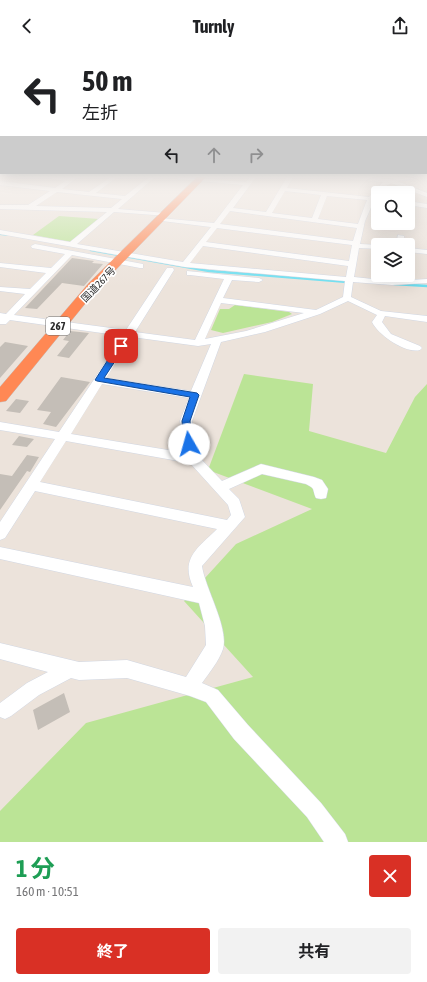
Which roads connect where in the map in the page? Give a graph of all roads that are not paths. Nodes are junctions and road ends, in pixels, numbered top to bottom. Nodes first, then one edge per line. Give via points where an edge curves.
1 (0, 214) edge
2 (20, 214) joint
3 (108, 214) edge
4 (132, 214) edge
5 (164, 214) edge
6 (224, 214) edge
7 (268, 214) edge
8 (317, 214) edge
9 (365, 214) edge
10 (75, 216) dead end
11 (89, 216) dead end
12 (104, 217) junction
13 (112, 218) dead end
14 (159, 219) junction
15 (314, 220) junction
16 (215, 226) junction
17 (360, 226) junction
18 (0, 232) edge
19 (0, 239) edge
20 (201, 244) junction
21 (355, 244) junction
22 (371, 246) edge
23 (71, 248) junction
24 (415, 251) edge
25 (427, 252) edge
26 (122, 258) junction
27 (352, 264) junction
28 (0, 265) edge
29 (186, 265) junction
30 (170, 270) junction
31 (52, 271) junction
32 (229, 277) junction
33 (427, 281) edge
34 (349, 282) junction
35 (0, 289) edge
36 (30, 292) junction
37 (346, 298) junction
38 (220, 300) junction
39 (317, 312) junction
40 (382, 314) junction
41 (4, 317) edge
42 (427, 319) edge
43 (0, 324) edge
44 (60, 324) junction
45 (128, 334) junction
46 (216, 341) junction
47 (198, 343) junction
48 (417, 348) dead end
49 (99, 380) junction
50 (194, 395) junction
51 (0, 397) edge
52 (0, 426) edge
53 (62, 437) junction
54 (194, 459) junction
55 (31, 485) junction
56 (220, 488) junction
57 (321, 494) dead end
58 (230, 526) junction
59 (0, 534) edge
60 (0, 553) edge
61 (205, 598) junction
62 (0, 651) edge
63 (70, 669) junction
64 (190, 687) junction
65 (5, 710) dead end
66 (337, 842) edge

1 - 2 street
2 - 10 street
3 - 12 street
4 - 14 street
5 - 14 highway, 国道267号 / 267
6 - 16 street
7 - 15 street
8 - 15 street
9 - 17 street
11 - 12 street
12 - 13 street
12 - 23 street
14 - 16 street
14 - 26 highway, 国道267号 / 267
15 - 17 street
16 - 20 street
16 - 21 street
17 - 21 street
18 - 23 street
19 - 23 street
20 - 27 street
20 - 29 street
21 - 22 street
21 - 27 street
23 - 26 street
23 - 31 street
24 - 25 street
26 - 29 street
26 - 30 street
26 - 44 highway, 国道267号 / 267
27 - 34 street
28 - 31 street
29 - 34 street
30 - 32 street
30 - 45 street
31 - 36 street
32 - 34 street
32 - 38 street
33 - 34 street
34 - 37 street
35 - 36 street
36 - 41 street
37 - 39 street via 335,306
37 - 40 street
38 - 39 street
38 - 47 street
39 - 46 street
40 - 42 street
40 - 48 street via 377,322 378,326 396,340
41 - 43 street
41 - 44 street
44 - 45 street
44 - 51 highway, 国道267号 / 267
45 - 47 street
45 - 49 street
46 - 47 street
46 - 50 street
49 - 50 street
49 - 53 street
50 - 54 street via 186,421
52 - 53 street
53 - 54 street
53 - 55 street
54 - 56 street
55 - 58 street
55 - 59 street
56 - 57 street via 261,469 309,480 322,489
56 - 58 street via 234,503 238,517
58 - 61 street via 202,554 195,565 196,577
60 - 61 street
61 - 64 street via 215,647
62 - 63 street
63 - 64 street via 128,669
63 - 65 street via 33,689
64 - 66 street via 212,696 241,732 314,810

